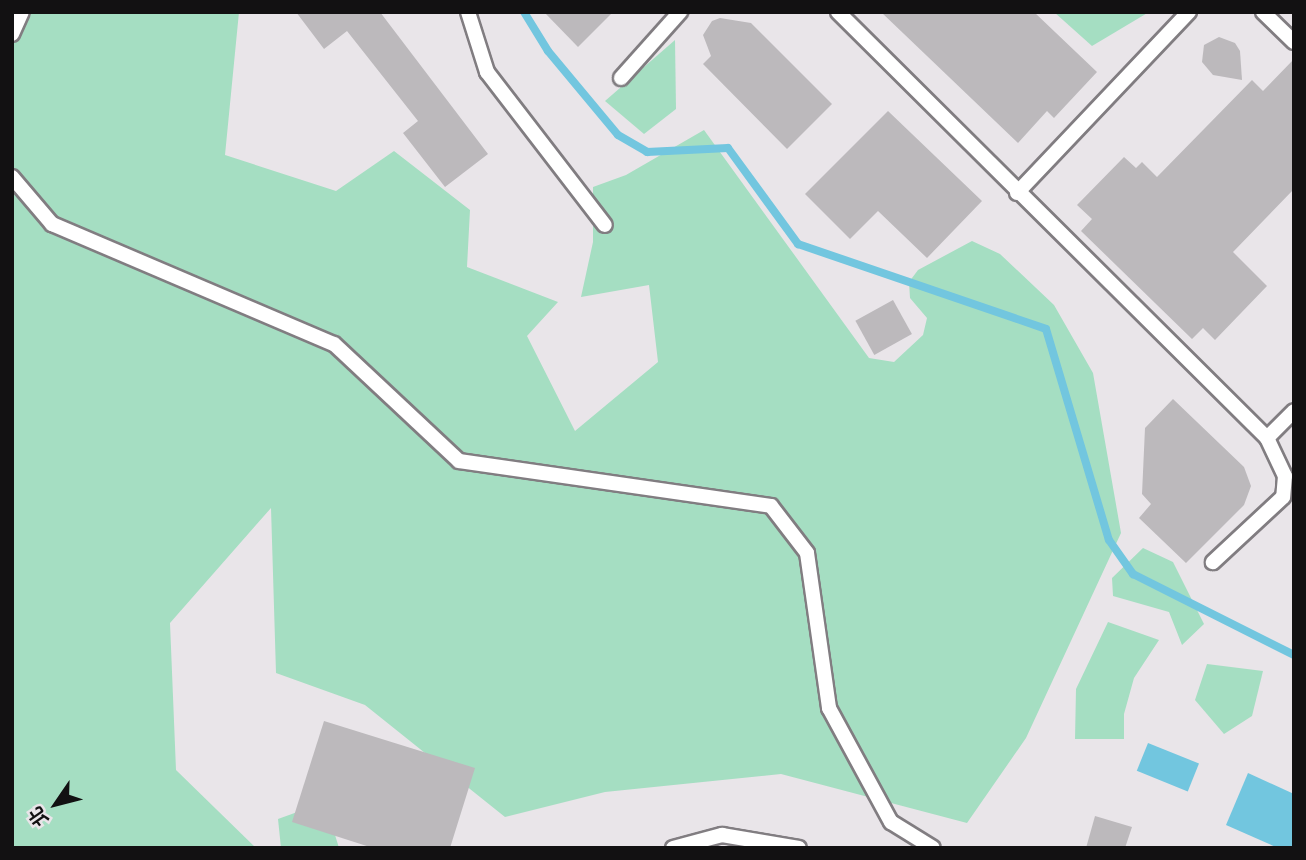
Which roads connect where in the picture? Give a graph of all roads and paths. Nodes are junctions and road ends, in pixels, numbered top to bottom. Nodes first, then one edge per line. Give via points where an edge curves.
1 (22, 12) edge
2 (468, 12) edge
3 (680, 12) edge
4 (838, 12) edge
5 (1189, 12) edge
6 (1263, 12) edge
7 (12, 34) edge
8 (1294, 43) edge
9 (621, 78) dead end
10 (12, 177) edge
11 (1017, 193) junction
12 (605, 225) dead end
13 (1294, 411) edge
14 (1267, 438) junction
15 (1213, 562) dead end
16 (673, 848) edge
17 (799, 848) edge
18 (933, 848) edge

1 - 7 lane
2 - 12 lane via 487,72
3 - 9 lane
4 - 11 lane
5 - 11 lane
6 - 8 lane
10 - 18 lane via 52,224 334,344 459,461 771,506 807,553 829,708 891,822
11 - 14 lane
13 - 14 lane
14 - 15 lane via 1285,476 1283,498
16 - 17 lane via 722,835

